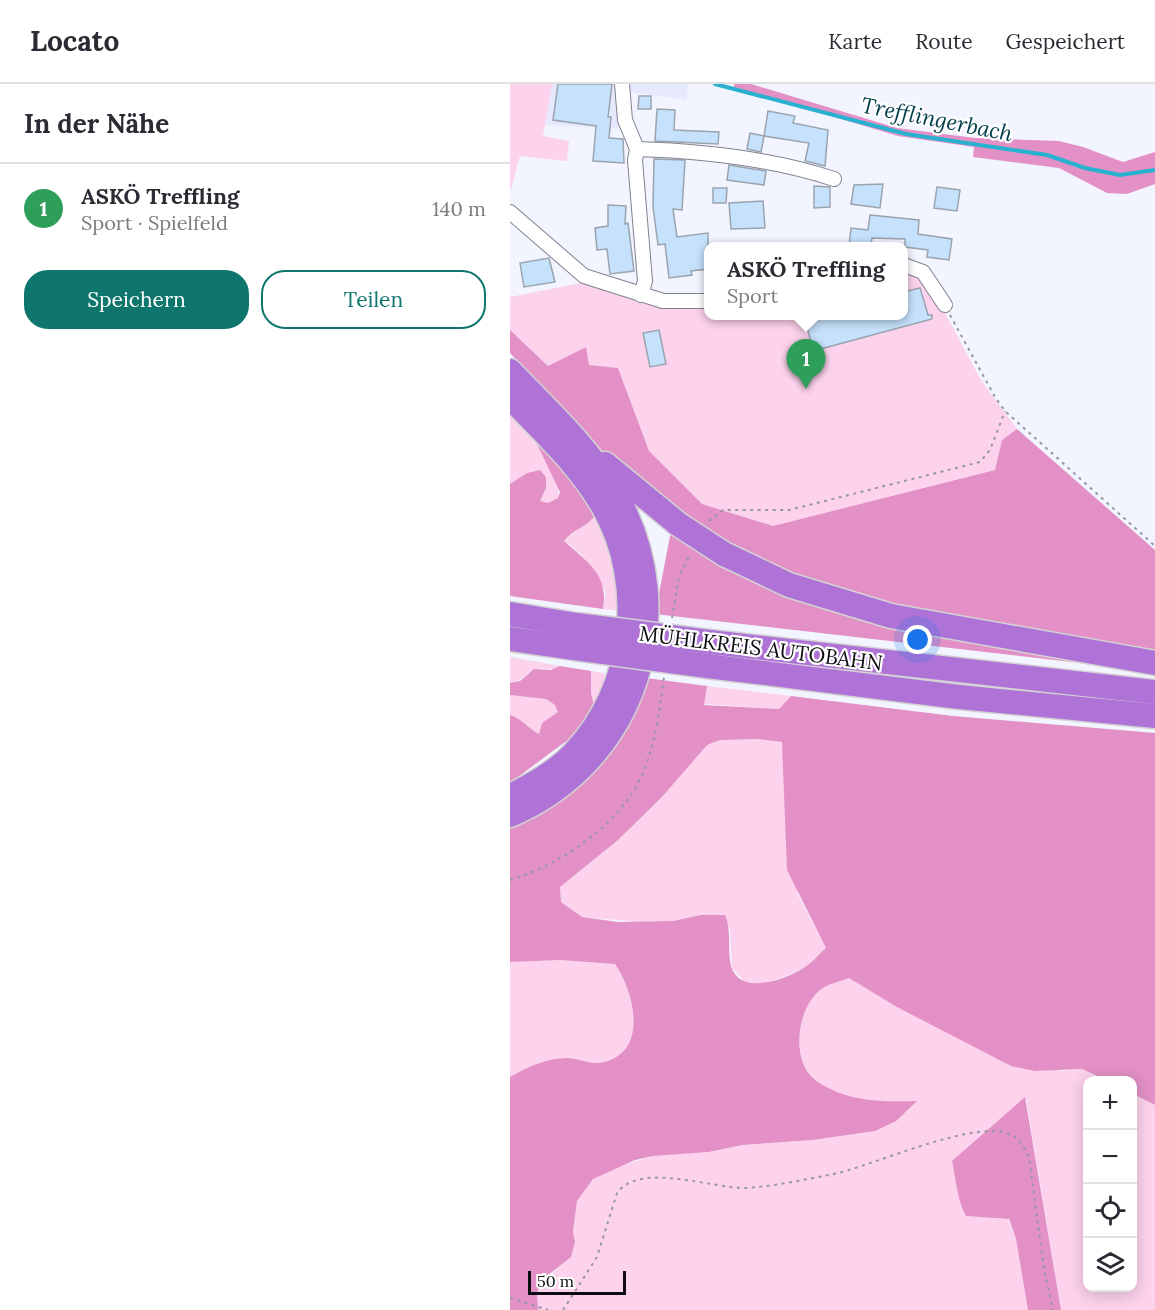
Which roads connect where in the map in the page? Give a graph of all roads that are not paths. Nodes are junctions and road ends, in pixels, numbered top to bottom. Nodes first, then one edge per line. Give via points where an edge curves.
1 (622, 84) edge
2 (637, 149) junction
3 (834, 179) dead end
4 (510, 212) edge
5 (908, 266) edge
6 (642, 295) junction
7 (704, 302) edge
8 (945, 305) road end
9 (510, 371) edge
10 (510, 397) edge
11 (578, 442) junction
12 (510, 614) edge
13 (510, 639) edge
14 (1155, 663) edge
15 (1155, 692) edge
16 (1155, 716) edge
17 (510, 796) edge
18 (510, 815) edge

1 - 2 street via 625,120
2 - 3 street via 736,156
2 - 6 street via 645,281
4 - 6 street via 584,276
5 - 8 street via 923,272
6 - 7 street via 683,303
9 - 11 highway
10 - 17 highway via 572,462 604,509 626,566 630,608 624,663 590,734 554,771
11 - 14 highway, bridge via 678,524 724,554 789,585 872,611 950,628
11 - 18 highway via 615,493 635,536 645,580 644,643 629,697 605,741 573,777
12 - 15 highway, MÜHLKREIS AUTOBAHN, bridge via 710,642
13 - 16 highway, MÜHLKREIS AUTOBAHN, bridge via 959,697

